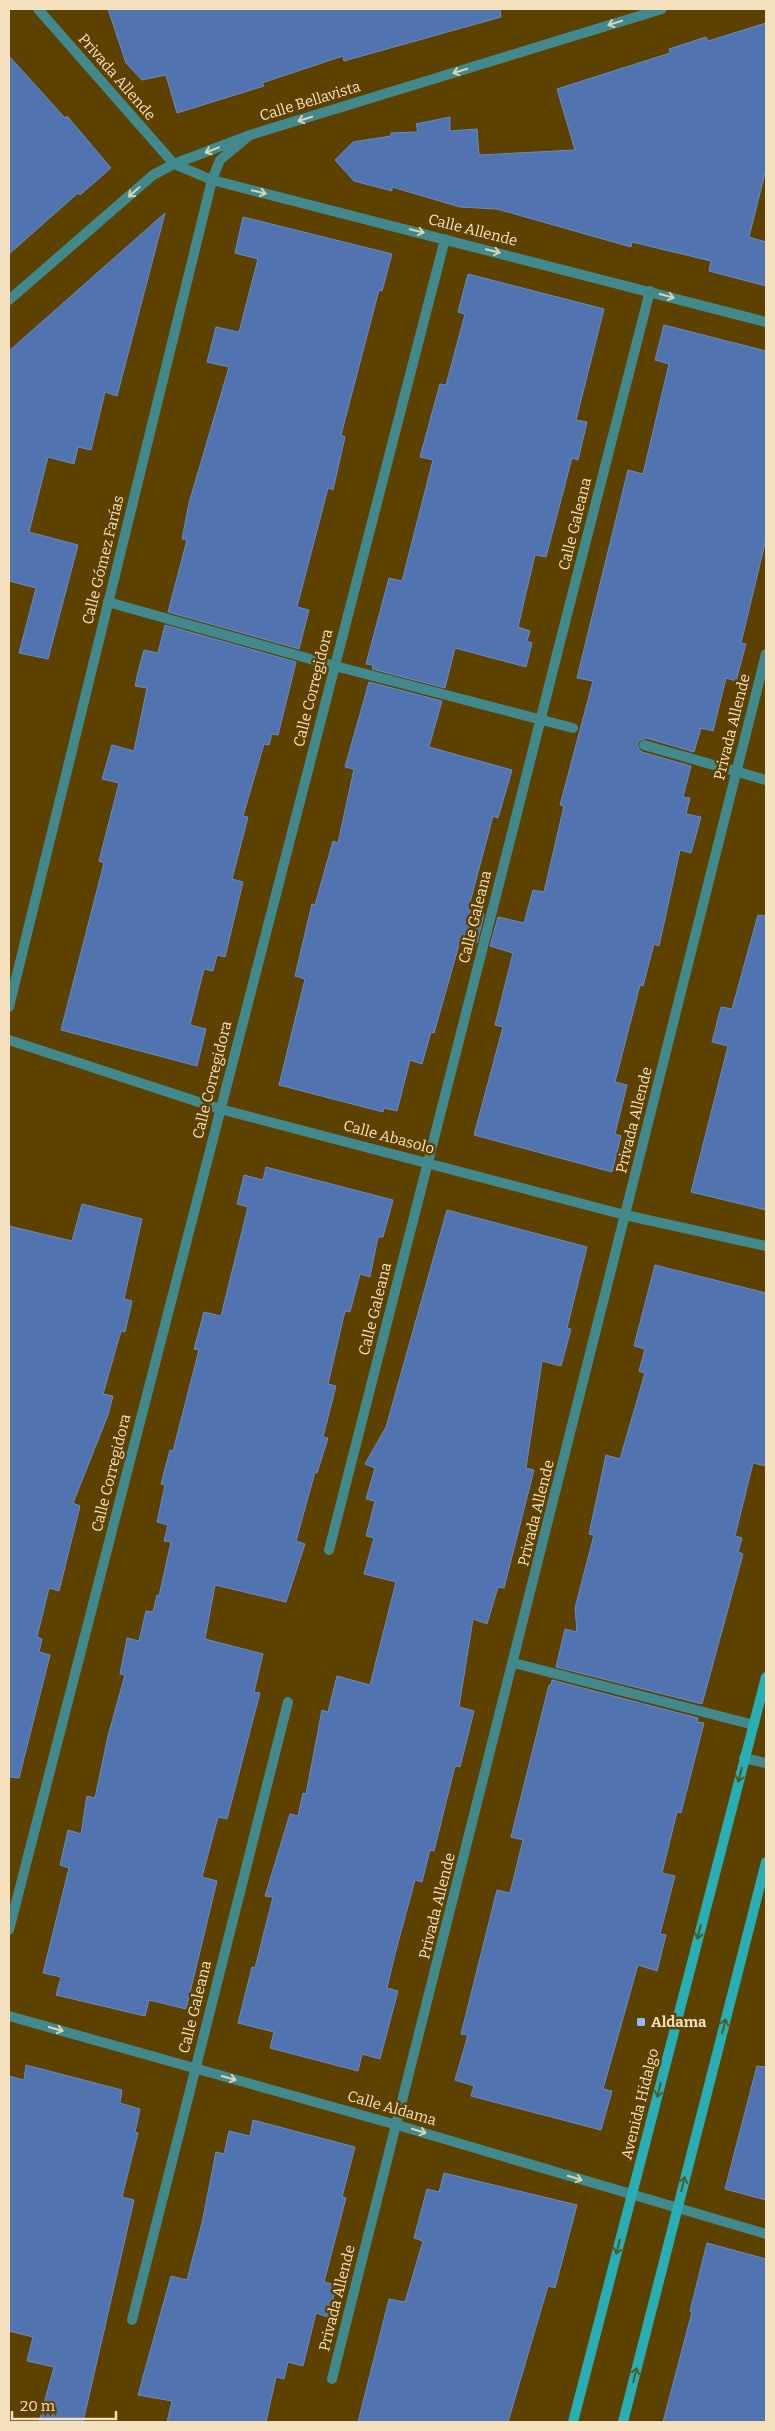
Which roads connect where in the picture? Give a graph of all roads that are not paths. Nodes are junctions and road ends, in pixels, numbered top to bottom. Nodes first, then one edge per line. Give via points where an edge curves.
1 (38, 9) edge
2 (662, 9) edge
3 (250, 135) junction
4 (174, 164) junction
5 (212, 180) junction
6 (445, 239) junction
7 (650, 291) junction
8 (9, 300) edge
9 (766, 322) edge
10 (108, 602) junction
11 (766, 654) edge
12 (335, 666) junction
13 (541, 720) junction
14 (573, 728) dead end
15 (644, 745) dead end
16 (736, 773) junction
17 (766, 780) edge
18 (9, 1007) edge
19 (9, 1040) edge
20 (220, 1109) junction
21 (428, 1163) junction
22 (625, 1215) junction
23 (766, 1246) edge
24 (329, 1550) dead end
25 (514, 1663) junction
26 (766, 1677) edge
27 (288, 1702) dead end
28 (754, 1725) junction
29 (744, 1758) junction
30 (766, 1763) edge
31 (766, 1862) edge
32 (9, 1930) edge
33 (9, 2016) edge
34 (196, 2068) junction
35 (397, 2125) junction
36 (632, 2194) junction
37 (677, 2208) junction
38 (766, 2234) edge
39 (132, 2320) dead end
40 (332, 2379) dead end
41 (574, 2422) edge
42 (623, 2422) edge

1 - 4 street, Privada Allende
2 -> 3 street, Calle Bellavista
3 -> 4 street, Calle Bellavista
3 - 5 street, Calle Gómez Farías via 220,160
4 - 5 street, Calle Allende
4 -> 8 street, Calle Bellavista via 153,175
5 -> 6 street, Calle Allende
5 - 10 street, Calle Gómez Farías
6 -> 7 street, Calle Allende
6 - 12 street, Calle Corregidora
7 -> 9 street, Calle Allende
7 - 13 street, Calle Galeana
10 - 12 street
10 - 18 street, Calle Gómez Farías
11 - 16 street, Privada Allende
12 - 13 street
12 - 20 street, Calle Corregidora
13 - 14 street
13 - 21 street, Calle Galeana
15 - 16 street
16 - 17 street
16 - 22 street, Privada Allende
19 - 20 street, Calle Abasolo
20 - 21 street, Calle Abasolo
20 - 32 street, Calle Corregidora
21 - 22 street, Calle Abasolo
21 - 24 street, Calle Galeana
22 - 23 street, Calle Abasolo
22 - 25 street, Privada Allende
25 - 28 street
25 - 35 street, Privada Allende
26 - 28 main road, Avenida Hidalgo
27 - 34 street, Calle Galeana
28 - 29 main road, Avenida Hidalgo
29 - 30 street
29 -> 36 main road, Avenida Hidalgo
37 -> 31 main road
33 -> 34 street, Calle Aldama
34 -> 35 street, Calle Aldama
34 - 39 street, Calle Galeana
35 -> 36 street, Calle Aldama
35 - 40 street, Privada Allende
36 - 37 street, Calle Aldama
36 -> 41 main road, Avenida Hidalgo
37 - 38 street, Calle Aldama
42 -> 37 main road

